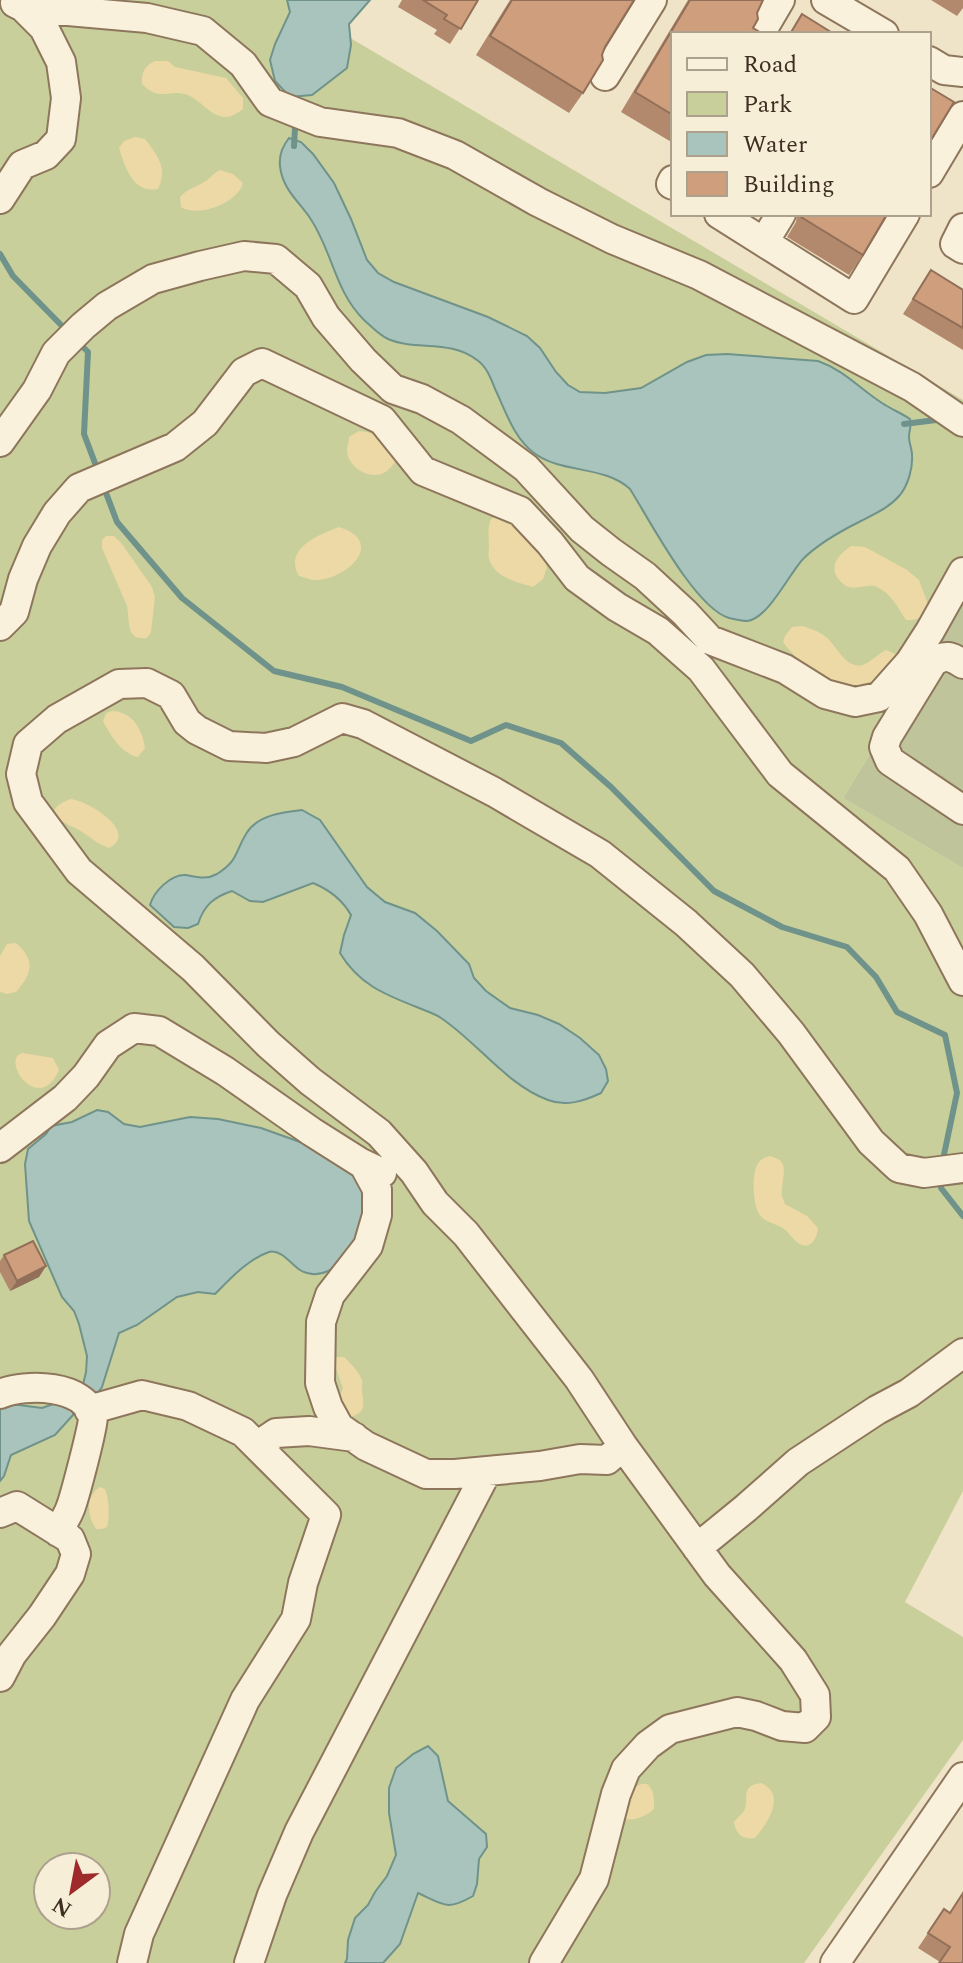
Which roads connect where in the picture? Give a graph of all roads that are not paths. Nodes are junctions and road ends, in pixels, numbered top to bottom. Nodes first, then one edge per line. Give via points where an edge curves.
1 (652, 0) edge
2 (780, 0) edge
3 (826, 0) edge
4 (16, 3) edge
5 (761, 32) edge
6 (881, 32) edge
7 (931, 62) edge
8 (963, 72) edge
9 (605, 76) edge
10 (963, 116) edge
11 (931, 170) edge
12 (0, 199) edge
13 (722, 216) edge
14 (780, 216) edge
15 (904, 216) edge
16 (963, 228) edge
17 (764, 242) junction
18 (963, 249) edge
19 (963, 422) edge
20 (0, 442) edge
21 (963, 572) edge
22 (0, 626) edge
23 (963, 664) edge
24 (963, 810) edge
25 (963, 981) edge
26 (0, 1148) edge
27 (364, 1165) junction
28 (948, 1170) edge
29 (432, 1199) junction
30 (963, 1353) edge
31 (0, 1394) edge
32 (89, 1410) junction
33 (354, 1437) junction
34 (257, 1446) junction
35 (623, 1446) junction
36 (487, 1471) junction
37 (0, 1513) edge
38 (58, 1532) junction
39 (697, 1548) junction
40 (0, 1677) edge
41 (963, 1777) edge
42 (132, 1963) edge
43 (249, 1963) edge
44 (544, 1963) edge
45 (835, 1963) edge

1 - 9 street
2 - 5 street
3 - 6 street
4 - 12 street via 44,28 61,62 66,98 61,139 46,155 22,165
4 - 19 street via 147,18 203,31 243,64 270,102 320,122 398,133 455,155 550,209 699,275 912,387
7 - 8 street
10 - 11 street
13 - 17 street
14 - 17 street
15 - 17 street via 854,299
16 - 18 street via 955,244
20 - 21 street via 56,353 107,306 153,279 244,256 276,259 308,286 326,317 393,389 461,420 526,468 582,529 645,576 710,640 785,669 825,694 855,702 879,697 910,662
22 - 25 street via 14,612 37,546 79,488 175,447 205,423 244,372 262,363 382,420 423,471 520,511 577,578 658,631 701,669 780,774 897,869
23 - 24 street via 942,656 933,662 884,747 890,761
26 - 27 street via 65,1098 108,1045 134,1028 159,1031
27 - 29 street
27 - 33 street via 377,1189 377,1215 368,1246 330,1295 321,1322 320,1383 339,1427
28 - 29 street via 899,1168 871,1142 742,975 600,854 363,724 342,718 294,742 266,748 229,746 197,730 171,695 147,683 119,684 57,719 28,744 21,774 28,802 79,871 193,968 310,1081 379,1133
29 - 35 street via 531,1315
30 - 39 street via 798,1462
31 - 32 street via 47,1387 87,1404
32 - 34 street via 142,1395 188,1406 243,1432
32 - 38 street via 94,1420 70,1509
33 - 34 street via 276,1433
33 - 36 street via 426,1474
34 - 42 street via 326,1515 296,1619 245,1700 139,1934
35 - 36 street via 607,1460
35 - 39 street
36 - 43 street via 299,1832
37 - 38 street via 17,1506
38 - 40 street via 70,1539 76,1554 70,1574
39 - 44 street via 793,1660 815,1695 816,1717 805,1728 737,1712 670,1729 648,1745 626,1769 594,1879
41 - 45 street

